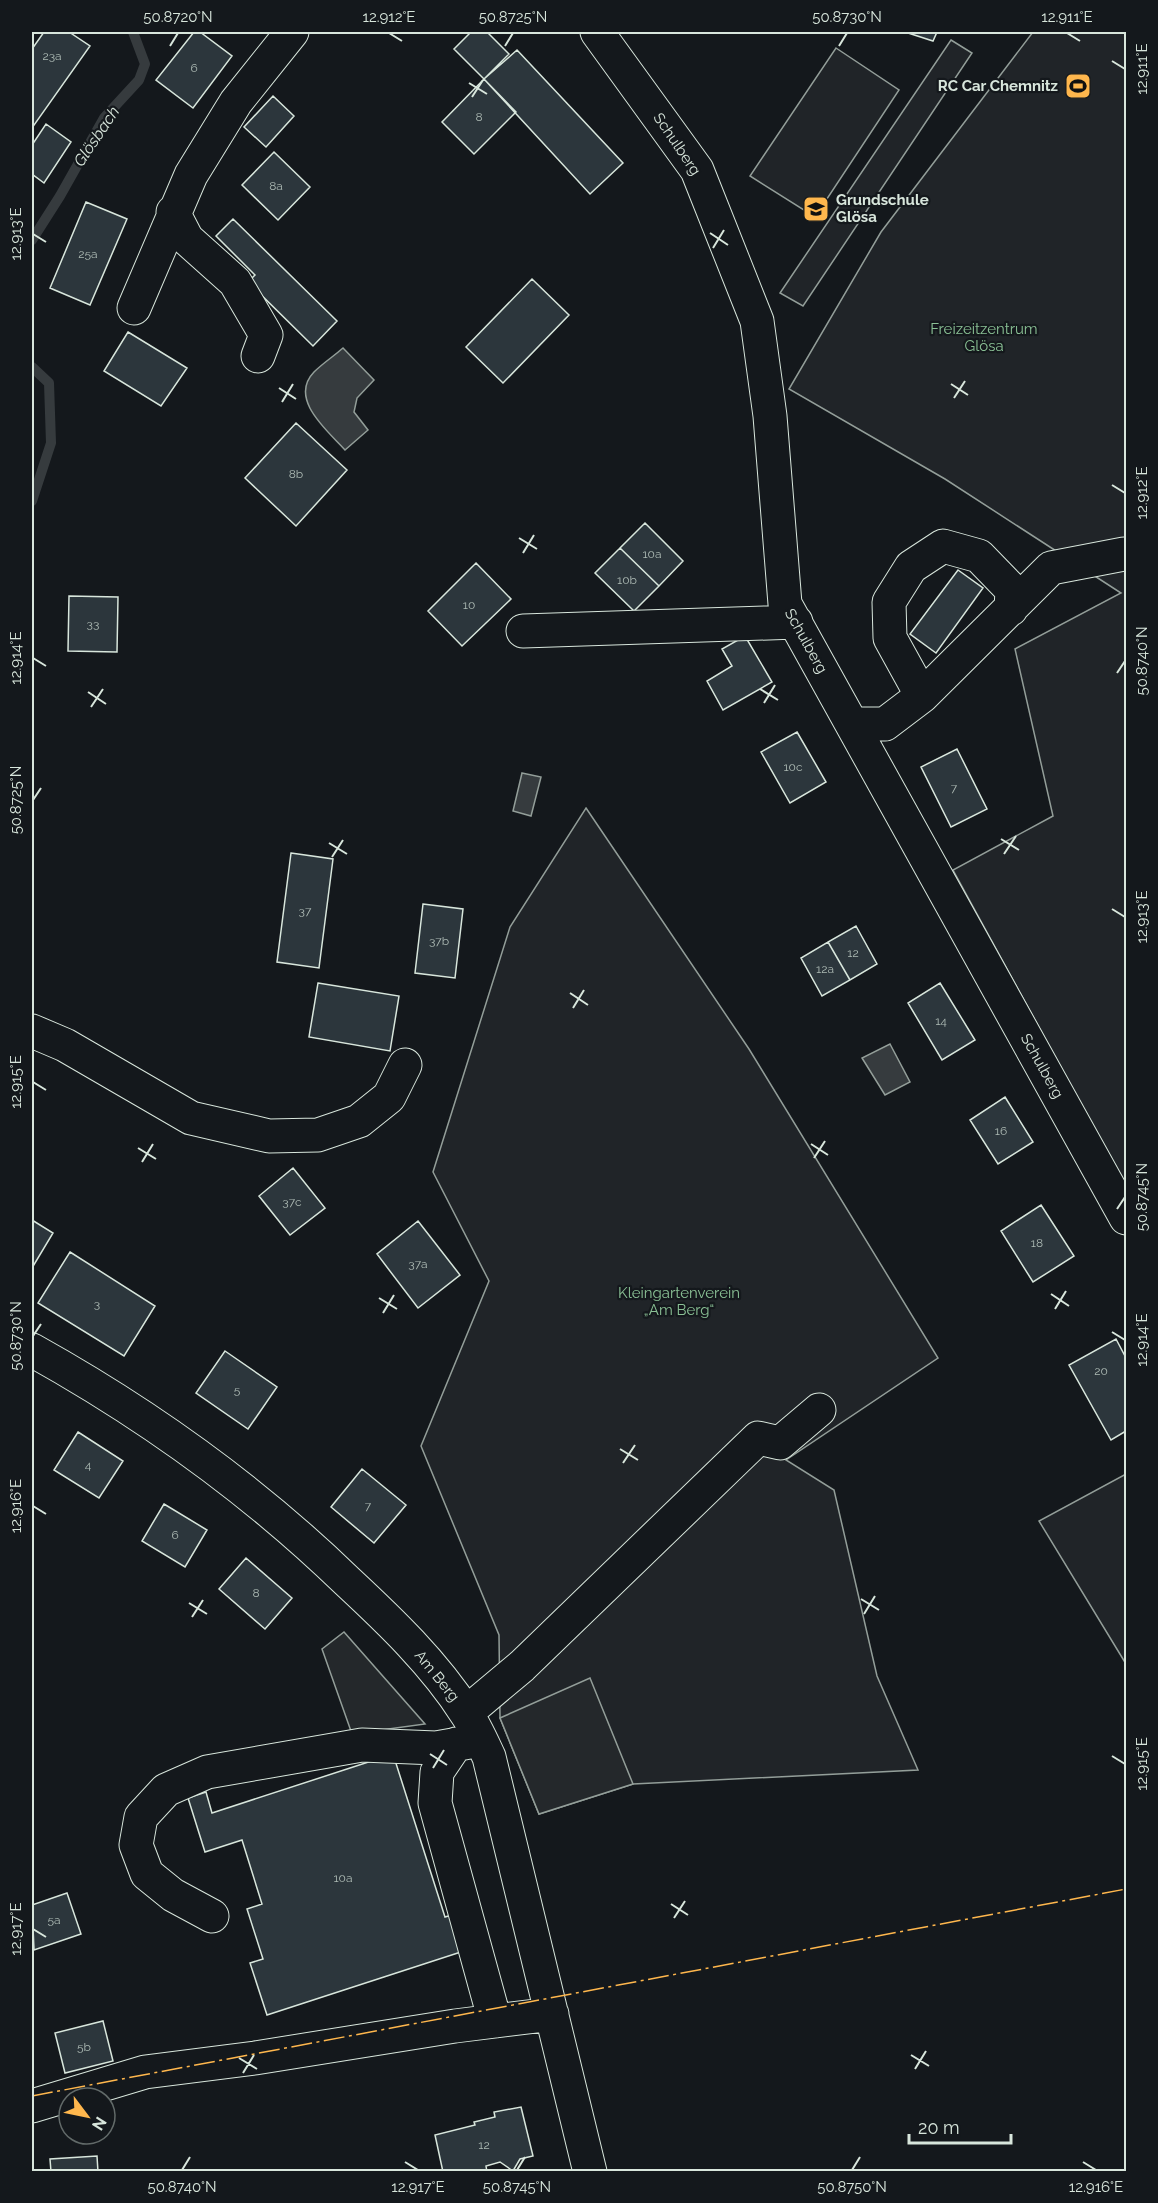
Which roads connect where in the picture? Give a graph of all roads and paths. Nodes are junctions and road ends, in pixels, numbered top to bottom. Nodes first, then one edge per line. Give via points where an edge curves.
1 (292, 32) edge
2 (597, 32) edge
3 (173, 212) junction
4 (134, 308) dead end
5 (258, 356) dead end
6 (1124, 554) dead end
7 (1011, 609) junction
8 (796, 622) junction
9 (523, 631) dead end
10 (922, 696) junction
11 (852, 724) junction
12 (32, 1031) edge
13 (405, 1065) dead end
14 (1126, 1218) edge
15 (32, 1350) edge
16 (819, 1410) dead end
17 (468, 1732) junction
18 (212, 1916) dead end
19 (552, 2014) junction
20 (495, 2021) junction
21 (32, 2106) edge
22 (590, 2172) edge

1 - 3 street via 236,102 191,174
2 - 8 street, Schulberg via 697,170 757,321 770,416 785,604
3 - 4 street
3 - 5 street via 187,239 235,282 266,335
6 - 7 street via 1051,568
7 - 10 street
7 - 10 street via 1012,590 979,556 943,546 911,567 889,602 890,638
8 - 9 street
8 - 11 street, Schulberg
10 - 11 street via 885,724
11 - 14 street, Schulberg
12 - 13 street via 65,1045 191,1118 269,1136 318,1135 359,1120 389,1097
15 - 17 street, Am Berg via 157,1425 267,1506 408,1641
16 - 17 street via 780,1443 758,1438 522,1666
17 - 18 street via 436,1748 362,1745 207,1772 166,1790 141,1817 136,1845 147,1874 173,1895
17 - 19 street, Am Berg via 489,1757
17 - 20 street via 437,1772 435,1803
19 - 20 street
19 - 22 street, Am Berg
20 - 21 street via 146,2072

